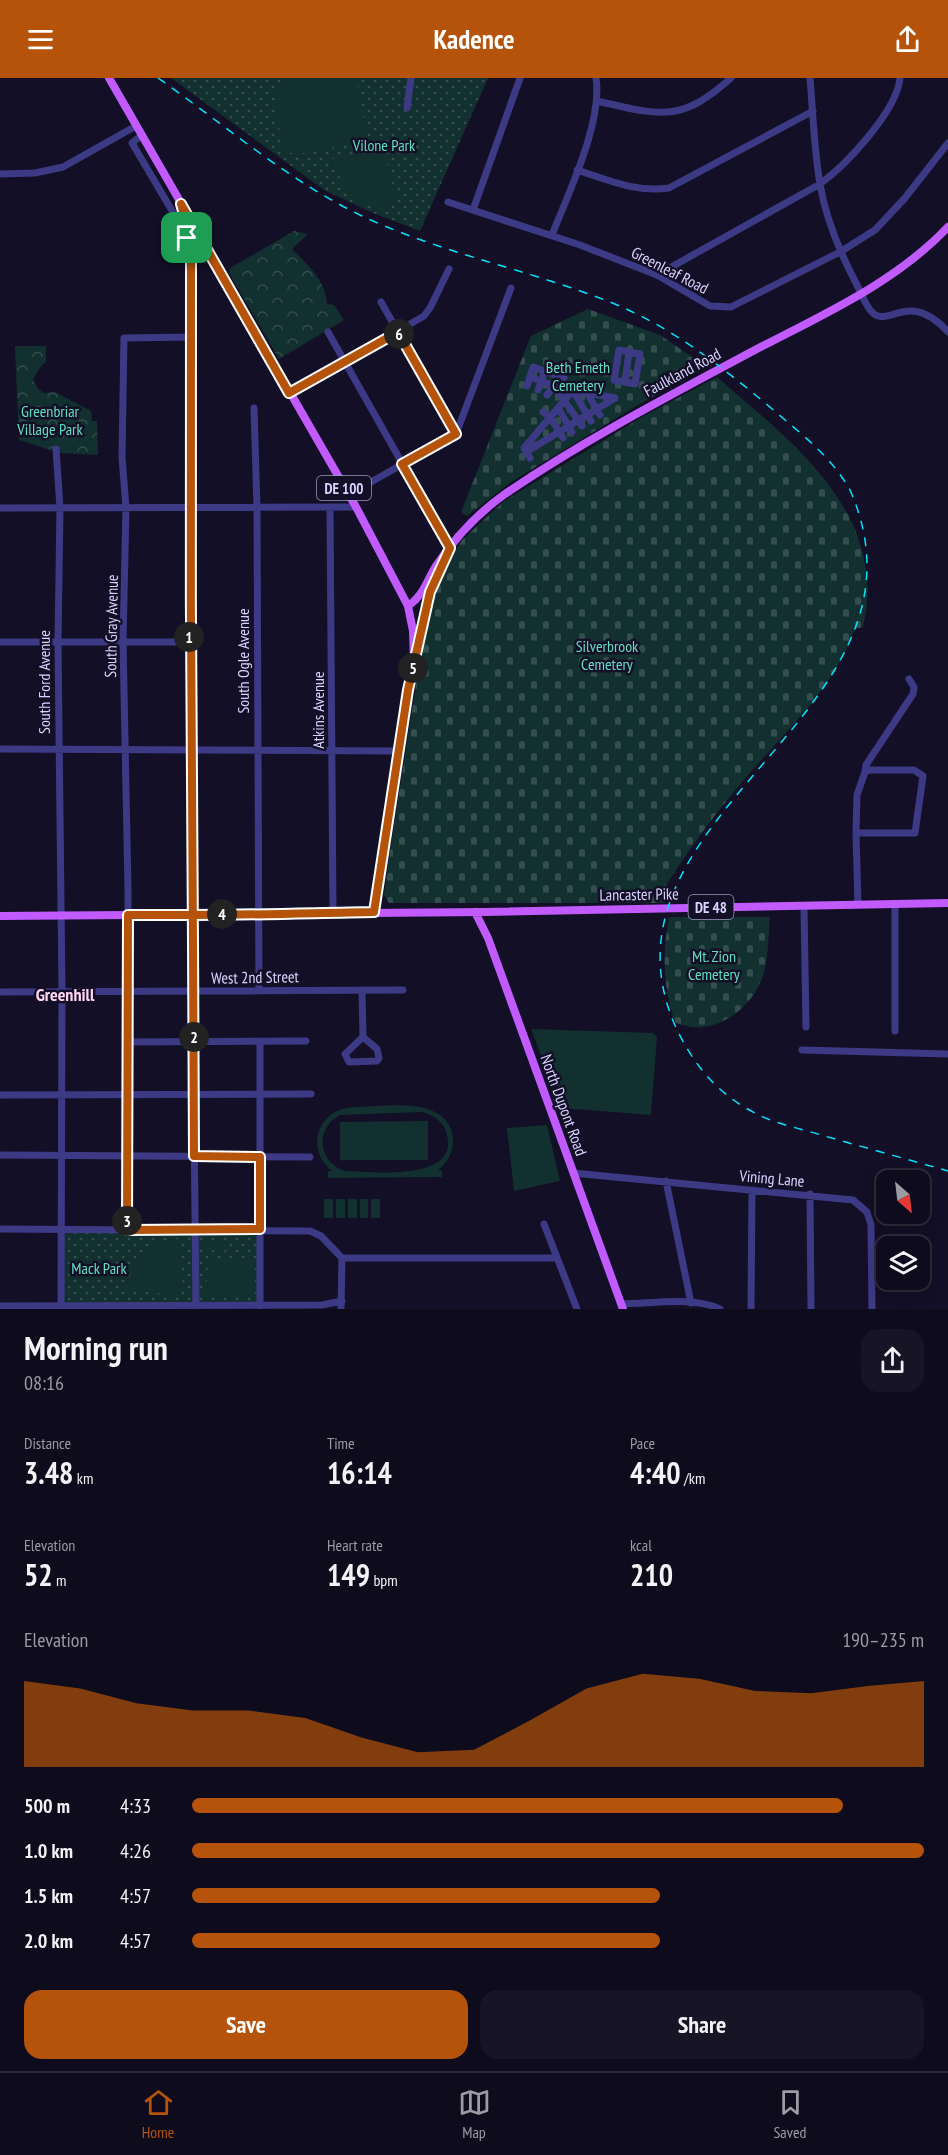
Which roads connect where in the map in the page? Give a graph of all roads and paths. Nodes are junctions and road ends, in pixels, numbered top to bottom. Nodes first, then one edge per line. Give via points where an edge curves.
1 (109, 78) edge
2 (411, 78) edge
3 (520, 78) edge
4 (596, 78) edge
5 (731, 78) edge
6 (810, 78) edge
7 (900, 78) edge
8 (597, 101) junction
9 (407, 108) dead end
10 (813, 111) junction
11 (136, 126) junction
12 (142, 135) junction
13 (948, 143) edge
14 (578, 170) junction
15 (0, 174) edge
16 (820, 184) junction
17 (448, 201) dead end
18 (181, 204) junction
19 (473, 210) junction
20 (948, 226) edge
21 (552, 235) junction
22 (187, 238) junction
23 (840, 252) junction
24 (449, 269) dead end
25 (657, 275) junction
26 (511, 288) dead end
27 (861, 294) junction
28 (381, 302) dead end
29 (328, 332) dead end
30 (398, 332) junction
31 (948, 332) edge
32 (191, 338) junction
33 (345, 363) junction
34 (616, 365) junction
35 (638, 369) junction
36 (545, 371) junction
37 (625, 372) junction
38 (540, 386) junction
39 (572, 388) junction
40 (289, 393) junction
41 (559, 393) dead end
42 (587, 393) junction
43 (565, 399) junction
44 (254, 408) dead end
45 (558, 408) junction
46 (543, 412) dead end
47 (598, 412) junction
48 (550, 417) junction
49 (589, 418) junction
50 (580, 423) junction
51 (543, 426) junction
52 (570, 429) junction
53 (456, 434) junction
54 (535, 435) junction
55 (561, 435) junction
56 (552, 441) junction
57 (540, 443) junction
58 (56, 449) dead end
59 (402, 464) junction
60 (348, 495) junction
61 (257, 507) junction
62 (330, 507) junction
63 (356, 507) junction
64 (0, 508) edge
65 (60, 508) junction
66 (126, 508) junction
67 (192, 509) junction
68 (450, 548) junction
69 (443, 559) junction
70 (430, 592) junction
71 (408, 606) junction
72 (123, 641) junction
73 (0, 642) edge
74 (58, 642) junction
75 (189, 642) junction
76 (414, 662) junction
77 (909, 679) dead end
78 (0, 749) edge
79 (58, 750) junction
80 (190, 750) junction
81 (257, 750) junction
82 (124, 751) junction
83 (331, 751) junction
84 (398, 751) junction
85 (865, 772) junction
86 (856, 833) junction
87 (948, 903) edge
88 (895, 904) junction
89 (858, 905) junction
90 (804, 906) junction
91 (374, 912) junction
92 (475, 912) junction
93 (495, 912) junction
94 (333, 913) junction
95 (259, 914) junction
96 (60, 915) junction
97 (128, 915) junction
98 (193, 915) junction
99 (0, 916) edge
100 (488, 938) junction
101 (362, 990) junction
102 (403, 990) dead end
103 (128, 991) junction
104 (194, 991) junction
105 (259, 991) junction
106 (0, 992) edge
107 (62, 992) junction
108 (806, 1027) dead end
109 (895, 1030) dead end
110 (363, 1037) junction
111 (306, 1041) dead end
112 (128, 1042) junction
113 (194, 1042) junction
114 (260, 1042) junction
115 (802, 1050) dead end
116 (948, 1054) edge
117 (194, 1094) junction
118 (260, 1094) junction
119 (311, 1094) dead end
120 (0, 1095) edge
121 (62, 1095) junction
122 (128, 1095) junction
123 (0, 1155) edge
124 (62, 1155) junction
125 (129, 1156) junction
126 (194, 1156) junction
127 (260, 1157) junction
128 (310, 1157) dead end
129 (573, 1173) junction
130 (666, 1181) junction
131 (752, 1190) junction
132 (810, 1194) junction
133 (544, 1224) dead end
134 (0, 1229) edge
135 (62, 1229) junction
136 (260, 1229) junction
137 (127, 1230) junction
138 (195, 1232) junction
139 (342, 1258) junction
140 (557, 1258) junction
141 (691, 1303) junction
142 (260, 1305) junction
143 (341, 1305) edge
144 (0, 1306) edge
145 (622, 1306) edge
146 (196, 1307) edge
147 (325, 1307) edge
148 (61, 1308) edge
149 (577, 1309) edge
150 (720, 1309) edge
151 (751, 1309) edge
152 (812, 1309) edge
153 (872, 1309) edge

1 - 11 main road, DE 100
2 - 9 street
3 - 19 street
4 - 8 street
5 - 8 street via 715,93 666,114
6 - 10 street
7 - 16 street via 889,108 840,170
8 - 14 street
10 - 14 street via 669,188 635,189
10 - 16 street
11 - 12 main road, DE 100
11 - 15 street via 63,167
12 - 18 main road, DE 100
12 - 22 street via 132,143
13 - 23 street, Greenleaf Road via 875,230
14 - 21 street
16 - 23 street
16 - 25 street
17 - 19 street, Greenleaf Road
18 - 22 street
18 - 40 main road, DE 100
19 - 21 street, Greenleaf Road
20 - 27 main road, Faulkland Road via 909,264
21 - 25 street, Greenleaf Road
22 - 32 street via 191,258
23 - 25 street, Greenleaf Road via 731,307 710,306
23 - 27 street
24 - 30 street via 428,312
26 - 53 street
27 - 31 street via 880,317 901,310 922,310
27 - 68 main road, Faulkland Road via 623,421 519,485 475,519
28 - 30 street
29 - 33 street
30 - 33 street
30 - 53 street
32 - 66 street, South Gray Avenue via 124,338 122,457
32 - 67 street
33 - 40 street
33 - 59 street
34 - 37 street
34 - 37 street via 614,380
34 - 37 street via 619,350
35 - 37 street
35 - 37 street
35 - 37 street via 640,354
36 - 38 street
36 - 38 street
36 - 38 street via 563,378
39 - 42 street
39 - 43 street
39 - 49 street
40 - 60 main road, DE 100
41 - 43 street
42 - 47 street
42 - 47 street via 615,398
43 - 45 street
43 - 50 street
44 - 61 street, South Ogle Avenue
45 - 48 street
45 - 52 street
46 - 48 street
47 - 49 street
48 - 51 street
48 - 55 street
49 - 50 street
50 - 52 street
51 - 54 street
51 - 56 street
52 - 55 street
53 - 59 street
54 - 57 street
54 - 57 street via 526,440 524,448 528,455
55 - 56 street
56 - 57 street
58 - 65 street, South Ford Avenue
59 - 60 street
59 - 68 street
60 - 63 main road, DE 100
61 - 62 street
61 - 67 street
61 - 81 street, South Ogle Avenue
62 - 63 street
62 - 83 street, Atkins Avenue
63 - 71 main road, DE 100
64 - 65 street
65 - 66 street
65 - 74 street, South Ford Avenue
66 - 67 street
66 - 72 street, South Gray Avenue
67 - 75 street
68 - 69 main road, Faulkland Road
69 - 70 main road, Faulkland Road
69 - 71 main road, Faulkland Road via 420,597
70 - 71 main road via 419,608
70 - 76 main road, Faulkland Road
71 - 76 main road, DE 100
72 - 74 street
72 - 75 street
72 - 82 street, South Gray Avenue
73 - 74 street
74 - 79 street, South Ford Avenue
75 - 80 street
76 - 84 main road, DE 100
77 - 85 street via 913,694
78 - 79 street
79 - 82 street
79 - 96 street, South Ford Avenue
80 - 81 street
80 - 82 street
80 - 98 street
81 - 83 street
81 - 95 street, South Ogle Avenue
82 - 97 street, South Gray Avenue
83 - 84 street
83 - 94 street, Atkins Avenue
84 - 91 main road, DE 100
85 - 86 street via 857,795
85 - 86 street via 919,771 923,776 920,806 915,833
86 - 89 street
87 - 88 main road, Lancaster Pike / DE 48
88 - 89 main road, Lancaster Pike / DE 48
88 - 109 street
89 - 90 main road, Lancaster Pike / DE 48
90 - 93 main road, Lancaster Pike / DE 48
90 - 108 street
91 - 92 main road, DE 48
91 - 94 main road, DE 48
92 - 93 main road, Lancaster Pike / DE 48
92 - 100 main road, North Dupont Road
93 - 100 main road via 489,921
94 - 95 main road, DE 48
95 - 98 main road, DE 48
95 - 105 street, South Ogle Avenue
96 - 97 main road, DE 48
96 - 99 main road, DE 48
96 - 107 street, South Ford Avenue
97 - 98 main road, DE 48
97 - 103 street, South Gray Avenue
98 - 104 street
100 - 129 main road, North Dupont Road
101 - 102 street, West 2nd Street
101 - 105 street, West 2nd Street
101 - 110 street
103 - 104 street, West 2nd Street
103 - 107 street, West 2nd Street
103 - 112 street, South Gray Avenue
104 - 105 street, West 2nd Street
104 - 113 street
106 - 107 street, West 2nd Street
107 - 121 street, South Ford Avenue
110 - 110 street via 377,1049 379,1059 349,1062 345,1054
111 - 114 street
112 - 113 street
112 - 122 street, South Gray Avenue
113 - 114 street
113 - 117 street
114 - 118 street
115 - 116 street
117 - 118 street
117 - 122 street
117 - 126 street
118 - 119 street
118 - 127 street
120 - 121 street
121 - 122 street
121 - 124 street, South Ford Avenue
122 - 125 street, South Gray Avenue
123 - 124 street
124 - 125 street
124 - 135 street, South Ford Avenue
125 - 126 street
125 - 137 street, South Gray Avenue
126 - 127 street
126 - 138 street
127 - 128 street
127 - 136 street
129 - 130 street, Vining Lane
129 - 145 main road, North Dupont Road
130 - 131 street, Vining Lane
130 - 141 street
131 - 132 street, Vining Lane
131 - 151 street
132 - 152 street
132 - 153 street, Vining Lane via 848,1198 867,1212 871,1225
133 - 140 street
134 - 135 street
135 - 137 street
135 - 148 street, South Ford Avenue
136 - 138 street
136 - 139 street via 310,1231 321,1236
136 - 142 street
137 - 138 street
138 - 146 street
139 - 140 street
139 - 143 street
140 - 149 street
141 - 145 street
141 - 150 street
142 - 146 street
142 - 147 street
143 - 147 street
144 - 148 street
146 - 148 street

